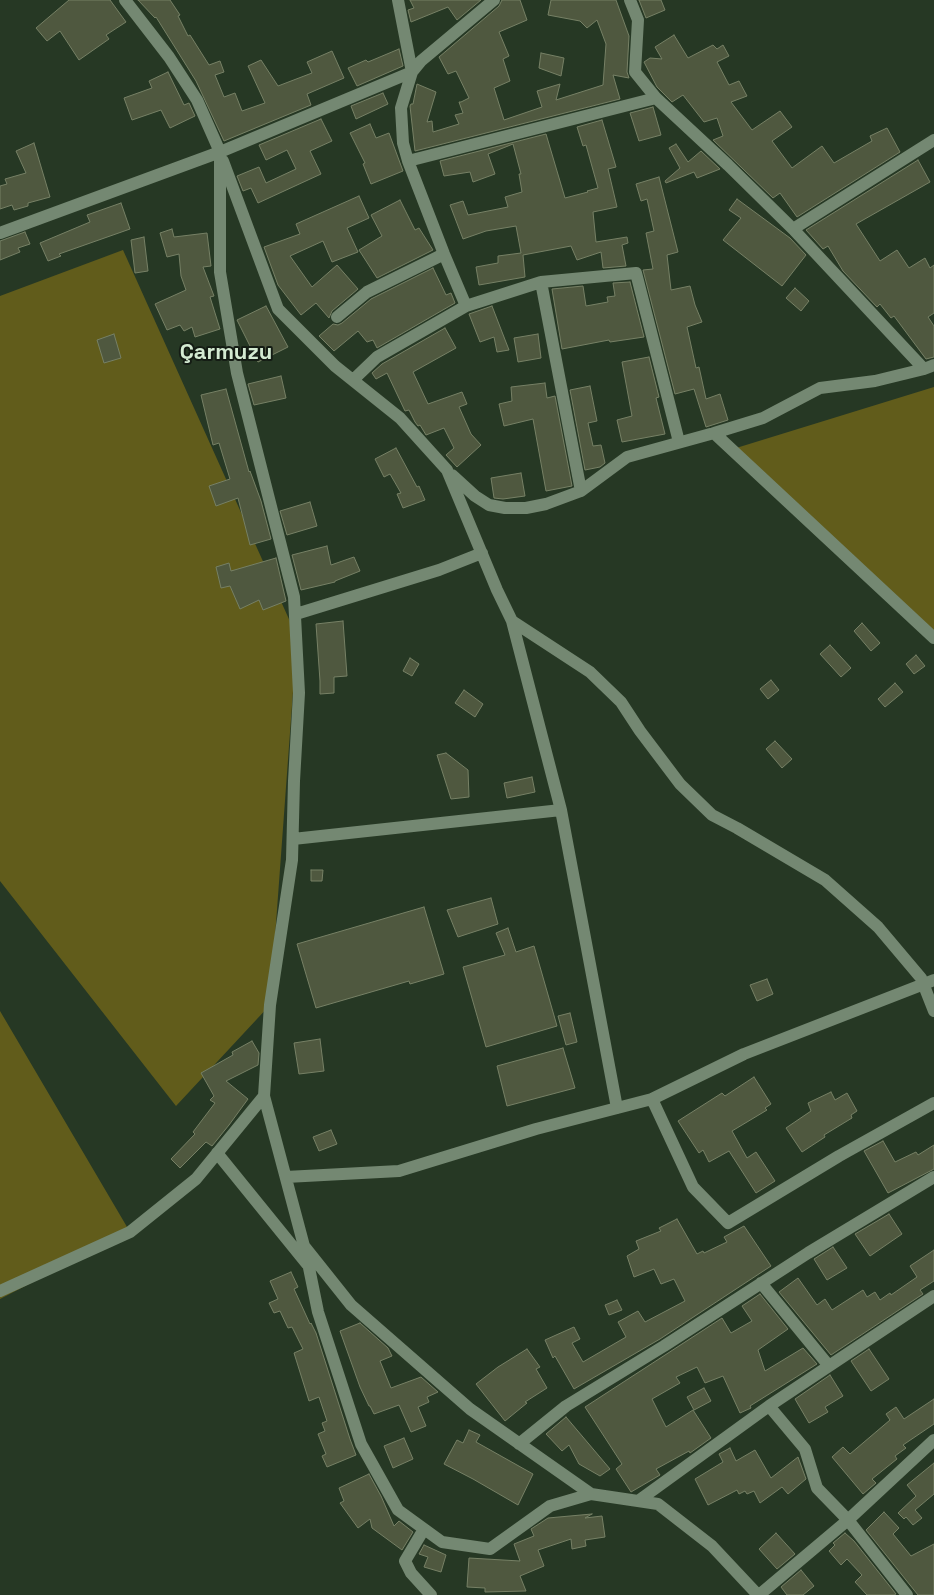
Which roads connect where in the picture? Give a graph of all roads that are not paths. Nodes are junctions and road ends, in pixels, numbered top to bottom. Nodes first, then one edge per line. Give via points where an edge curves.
1 (125, 0) edge
2 (398, 0) edge
3 (494, 0) edge
4 (630, 0) edge
5 (412, 72) junction
6 (656, 98) junction
7 (934, 140) edge
8 (220, 152) junction
9 (408, 161) junction
10 (793, 229) junction
11 (0, 233) edge
12 (444, 254) junction
13 (541, 282) junction
14 (466, 306) junction
15 (337, 317) dead end
16 (929, 367) edge
17 (353, 380) junction
18 (714, 433) junction
19 (679, 442) junction
20 (447, 470) junction
21 (581, 491) junction
22 (482, 553) junction
23 (296, 614) junction
24 (512, 621) junction
25 (934, 638) edge
26 (561, 810) junction
27 (293, 839) junction
28 (929, 982) edge
29 (934, 1011) edge
30 (264, 1096) junction
31 (652, 1098) junction
32 (934, 1103) edge
33 (617, 1108) junction
34 (217, 1154) junction
35 (286, 1177) junction
36 (934, 1178) edge
37 (304, 1246) junction
38 (308, 1266) junction
39 (761, 1283) junction
40 (0, 1291) edge
41 (934, 1296) edge
42 (829, 1366) junction
43 (769, 1406) junction
44 (934, 1440) edge
45 (520, 1444) junction
46 (591, 1494) junction
47 (638, 1501) junction
48 (848, 1520) junction
49 (424, 1529) junction
50 (430, 1595) edge
51 (759, 1595) edge
52 (908, 1595) edge

1 - 8 street via 197,100
2 - 5 street
3 - 5 street
4 - 6 street via 638,20 635,72
5 - 8 street
5 - 9 street via 401,108 403,143
6 - 9 street
6 - 10 street
7 - 10 street
8 - 11 street
8 - 17 street via 278,309
8 - 23 street via 220,272 236,373
9 - 12 street
10 - 16 street
12 - 14 street
12 - 15 street via 367,292
13 - 14 street
13 - 19 street via 636,273
13 - 21 street
14 - 17 street via 377,357
16 - 18 street via 875,381 820,388 763,418
17 - 20 street via 400,418
18 - 19 street
18 - 25 street
19 - 21 street via 627,457
20 - 21 street via 475,496 489,505 505,508 546,504
20 - 22 street
22 - 23 street via 439,570
22 - 24 street
23 - 27 street via 299,693
24 - 26 street
24 - 28 street via 590,672 621,702 680,784 712,814 825,880 878,927 920,978
26 - 27 street
26 - 33 street
27 - 30 street via 270,1005
28 - 29 street
28 - 31 street via 744,1054
30 - 34 street
30 - 35 street
31 - 32 street via 693,1187 728,1223
31 - 33 street
33 - 35 street via 399,1170
34 - 38 street
34 - 40 street via 196,1179 130,1232
35 - 37 street
36 - 39 street
37 - 38 street
37 - 45 street via 351,1305 470,1409
38 - 49 street via 318,1312 361,1444 398,1510
39 - 42 street
39 - 45 street via 566,1406
41 - 42 street
42 - 43 street
43 - 47 street
43 - 48 street via 805,1449 817,1488
44 - 48 street
45 - 46 street
46 - 47 street
46 - 49 street via 550,1506 490,1549 442,1542
47 - 51 street via 658,1504 712,1546
48 - 51 street
48 - 52 street
49 - 50 street via 405,1561

